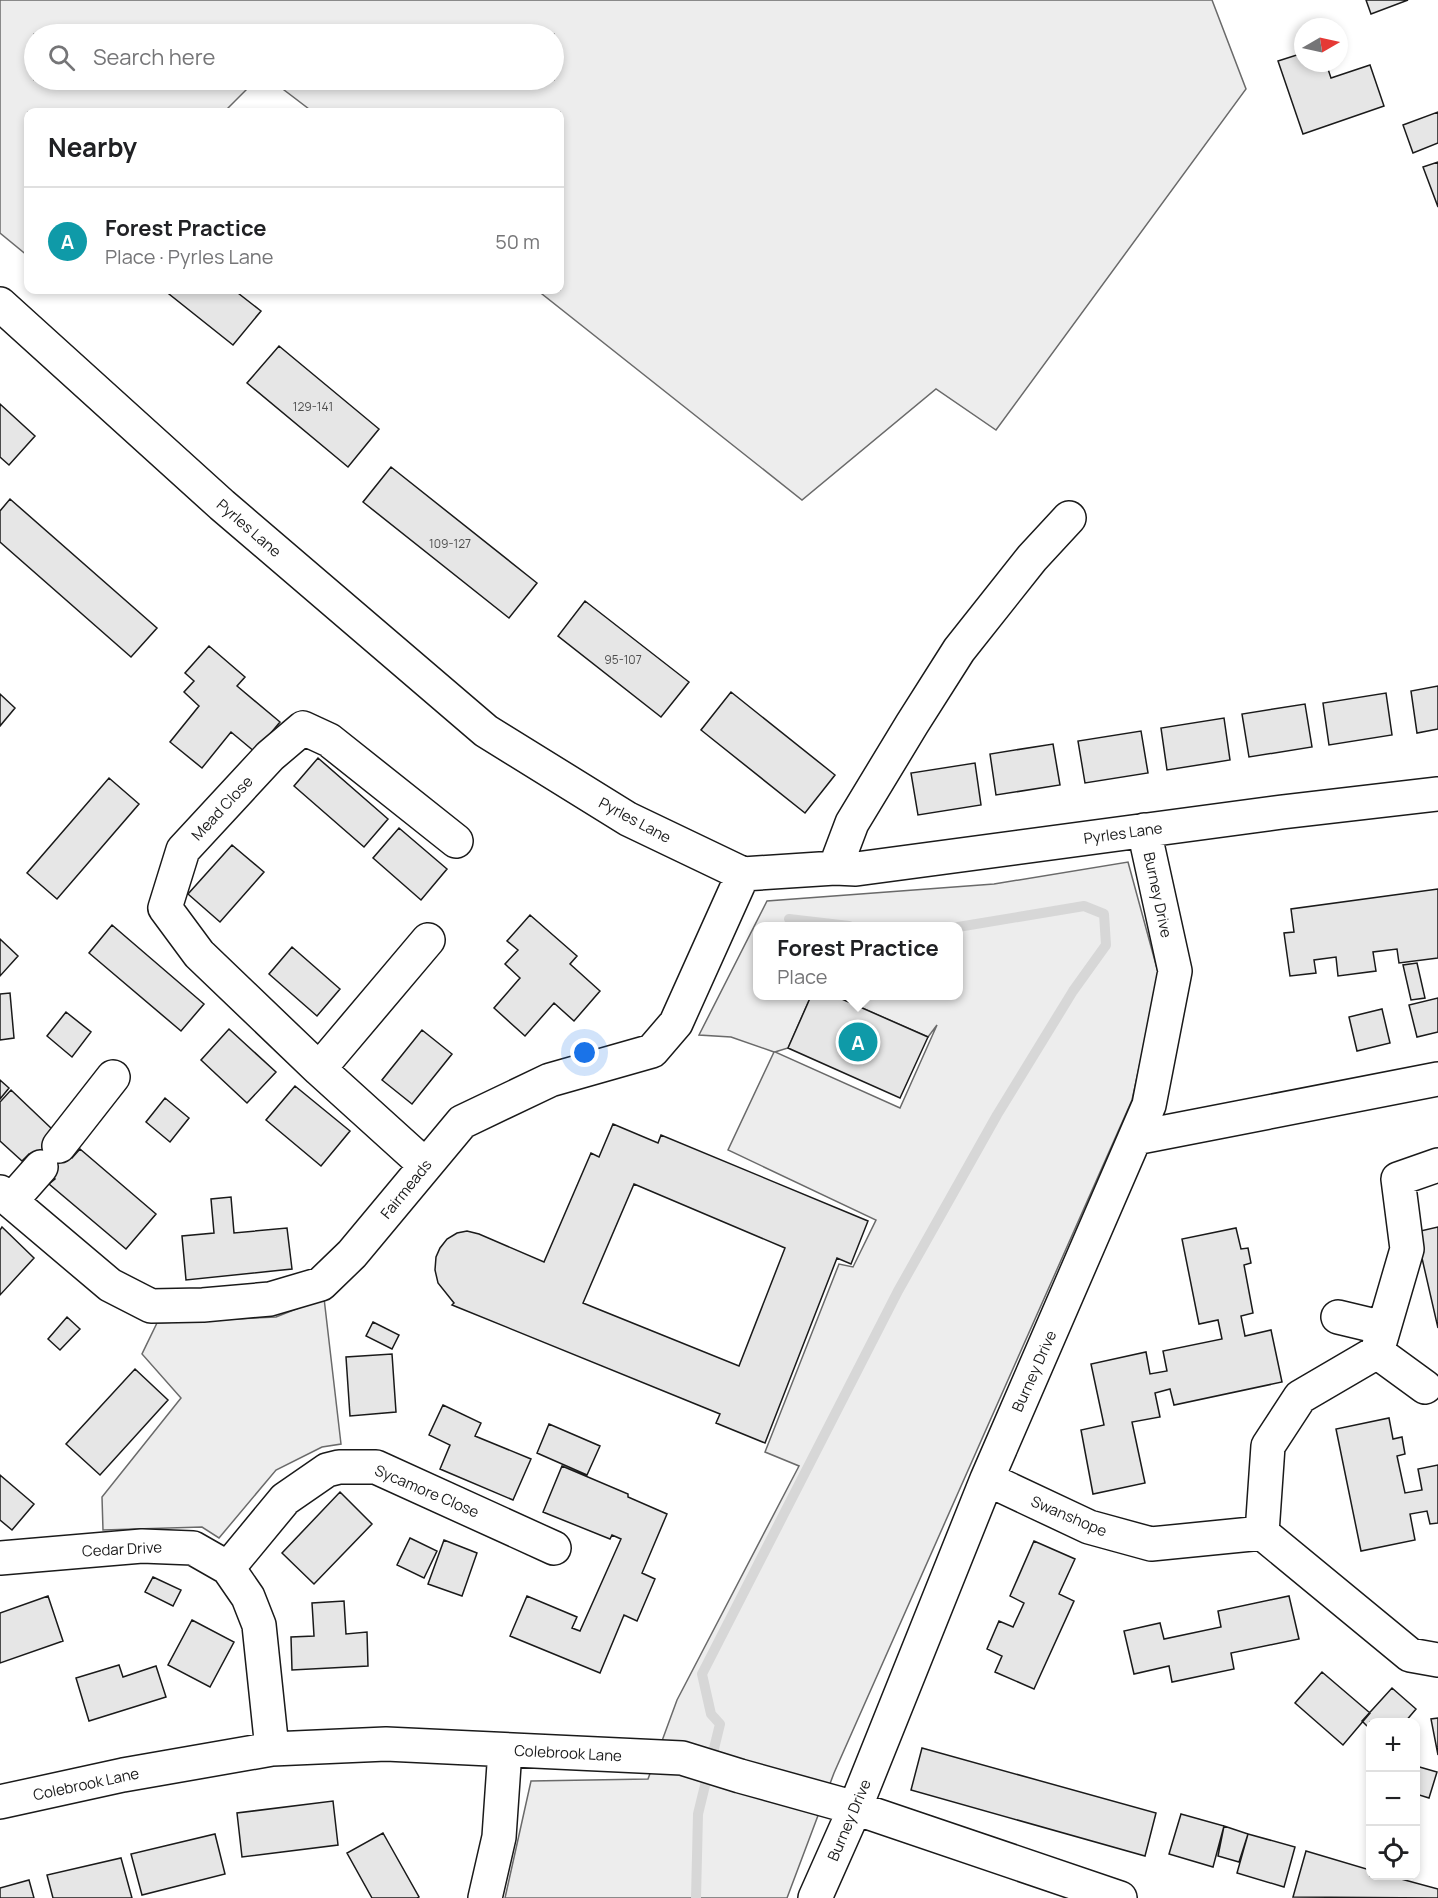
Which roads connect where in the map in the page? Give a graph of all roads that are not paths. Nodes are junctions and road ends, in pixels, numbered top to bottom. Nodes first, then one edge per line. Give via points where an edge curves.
1 (0, 304) edge
2 (1069, 518) dead end
3 (1438, 794) edge
4 (1144, 830) junction
5 (456, 841) dead end
6 (835, 868) junction
7 (743, 874) junction
8 (428, 940) dead end
9 (319, 1069) junction
10 (113, 1077) dead end
11 (1438, 1079) edge
12 (1135, 1138) junction
13 (425, 1165) junction
14 (1438, 1165) edge
15 (6, 1196) edge
16 (1338, 1317) dead end
17 (1381, 1340) junction
18 (1425, 1387) dead end
19 (987, 1479) junction
20 (1262, 1533) junction
21 (554, 1548) dead end
22 (0, 1558) edge
23 (228, 1568) junction
24 (1438, 1660) edge
25 (272, 1749) junction
26 (505, 1750) junction
27 (0, 1802) edge
28 (855, 1808) junction
29 (485, 1898) edge
30 (815, 1898) edge
31 (1120, 1898) edge

1 - 7 street, Pyrles Lane via 222,505 486,731 628,819
2 - 6 street via 959,650 852,823
3 - 4 street, Pyrles Lane
4 - 6 street, Pyrles Lane via 856,869
4 - 12 street, Burney Drive via 1175,971 1149,1105
5 - 9 street, Mead Close via 328,740 303,728 270,756 183,850 165,908 199,954
6 - 7 street, Pyrles Lane
7 - 13 street, Fairmeads via 676,1023 652,1051 550,1080 462,1122
8 - 9 street
9 - 13 street, Mead Close
10 - 15 street via 50,1156
11 - 12 street
12 - 19 street, Burney Drive
13 - 15 street, Fairmeads via 352,1254 321,1284 270,1299 203,1305 152,1306 110,1285
14 - 17 street via 1398,1179 1407,1249
16 - 17 street
17 - 18 street
17 - 20 street via 1300,1397 1268,1446
19 - 20 street, Swanshope via 1089,1527 1151,1544
19 - 28 street, Burney Drive
20 - 24 street via 1410,1655
21 - 23 street, Sycamore Close via 376,1467 339,1467 327,1470 285,1499
22 - 23 street, Cedar Drive via 142,1546 193,1548
23 - 25 street, Cedar Drive via 248,1596 259,1625
25 - 26 street, Colebrook Lane via 386,1744
25 - 27 street, Colebrook Lane
26 - 28 street, Colebrook Lane via 682,1758
26 - 29 street via 499,1837
28 - 30 street, Burney Drive
28 - 31 street, Colebrook Lane

